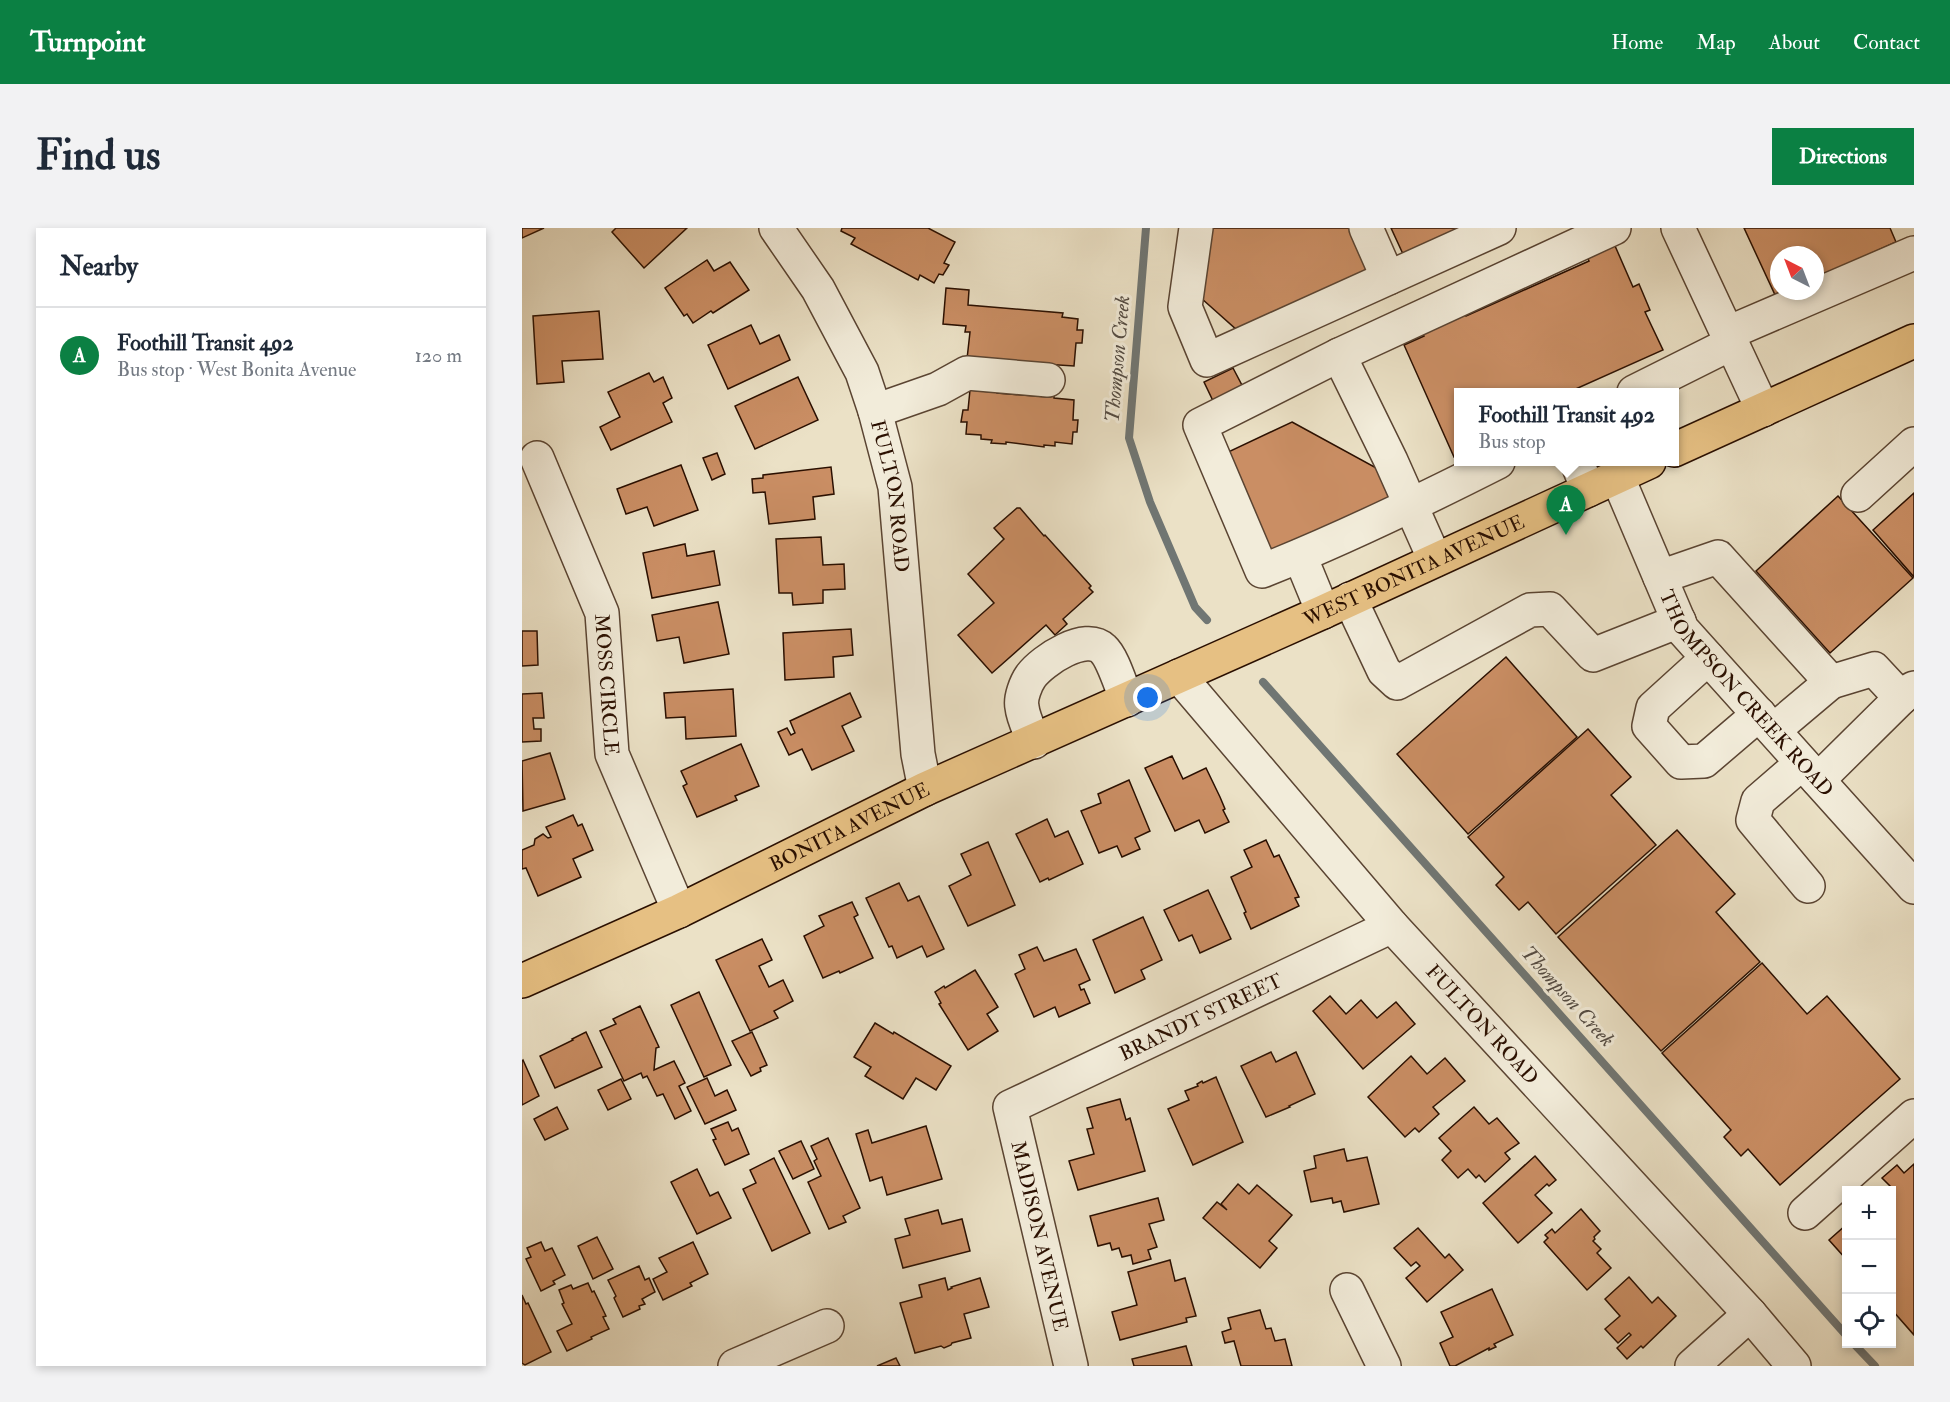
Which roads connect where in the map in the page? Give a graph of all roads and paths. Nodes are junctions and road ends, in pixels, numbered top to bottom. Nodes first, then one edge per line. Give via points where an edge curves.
1 (1196, 228) edge
2 (1366, 228) edge
3 (1499, 228) edge
4 (1614, 228) edge
5 (1678, 228) edge
6 (784, 231) edge
7 (1914, 253) edge
8 (1388, 278) junction
9 (1730, 338) junction
10 (1914, 341) edge
11 (1339, 355) junction
12 (1048, 380) dead end
13 (1643, 388) edge
14 (1763, 410) junction
15 (874, 411) junction
16 (1914, 444) edge
17 (1679, 448) edge
18 (537, 458) dead end
19 (1490, 466) edge
20 (1633, 466) edge
21 (1594, 476) edge
22 (1858, 495) dead end
23 (1411, 506) junction
24 (1300, 556) junction
25 (1436, 560) junction
26 (1660, 577) junction
27 (1336, 605) junction
28 (1679, 621) junction
29 (1708, 658) junction
30 (1179, 676) junction
31 (1831, 682) junction
32 (1908, 693) edge
33 (1127, 700) junction
34 (1766, 722) junction
35 (1034, 742) junction
36 (1810, 772) junction
37 (925, 789) junction
38 (1808, 886) dead end
39 (1914, 887) edge
40 (680, 911) junction
41 (1392, 926) junction
42 (522, 981) edge
43 (1010, 1107) joint
44 (1914, 1116) edge
45 (1805, 1213) dead end
46 (1347, 1290) dead end
47 (1749, 1314) junction
48 (827, 1326) dead end
49 (735, 1366) edge
50 (1071, 1366) edge
51 (1384, 1366) edge
52 (1692, 1366) edge
53 (1794, 1366) edge

1 - 8 street via 1185,307 1207,360
2 - 8 street
3 - 8 street
4 - 11 street
5 - 9 street
6 - 15 street, FULTON ROAD via 862,372
7 - 9 street
9 - 13 street
9 - 14 street
10 - 14 main road
11 - 23 street
11 - 24 street via 1200,425 1262,572
12 - 15 street via 967,374 938,389
14 - 17 main road
15 - 37 street, FULTON ROAD via 895,488 918,754
16 - 22 street
18 - 40 street, MOSS CIRCLE via 602,613 612,754
19 - 23 street
20 - 21 main road, WEST BONITA AVENUE
21 - 25 main road, WEST BONITA AVENUE
21 - 26 street, THOMPSON CREEK ROAD
23 - 24 street
23 - 25 street
24 - 27 street
25 - 27 main road, WEST BONITA AVENUE
26 - 28 street, THOMPSON CREEK ROAD
26 - 31 street via 1718,557
27 - 28 street via 1397,683 1530,610 1550,609 1593,655
27 - 30 main road, WEST BONITA AVENUE
28 - 29 street, THOMPSON CREEK ROAD
29 - 34 street, THOMPSON CREEK ROAD
29 - 34 street via 1653,708 1648,726 1681,762 1704,761
30 - 33 main road, BONITA AVENUE
30 - 41 street, FULTON ROAD
31 - 32 street via 1874,669
31 - 34 street
32 - 36 street
33 - 35 main road, BONITA AVENUE
33 - 35 street via 1106,651 1085,643 1064,651 1030,676 1024,691 1021,706
34 - 36 street, THOMPSON CREEK ROAD
35 - 37 main road, BONITA AVENUE
36 - 38 street via 1758,801 1753,820
36 - 39 street, THOMPSON CREEK ROAD
37 - 40 main road, BONITA AVENUE
40 - 42 main road, BONITA AVENUE
41 - 43 street, BRANDT STREET
41 - 47 street, FULTON ROAD
43 - 50 street, MADISON AVENUE
44 - 45 street
46 - 51 street
47 - 52 street
47 - 53 street, FULTON ROAD
48 - 49 street

